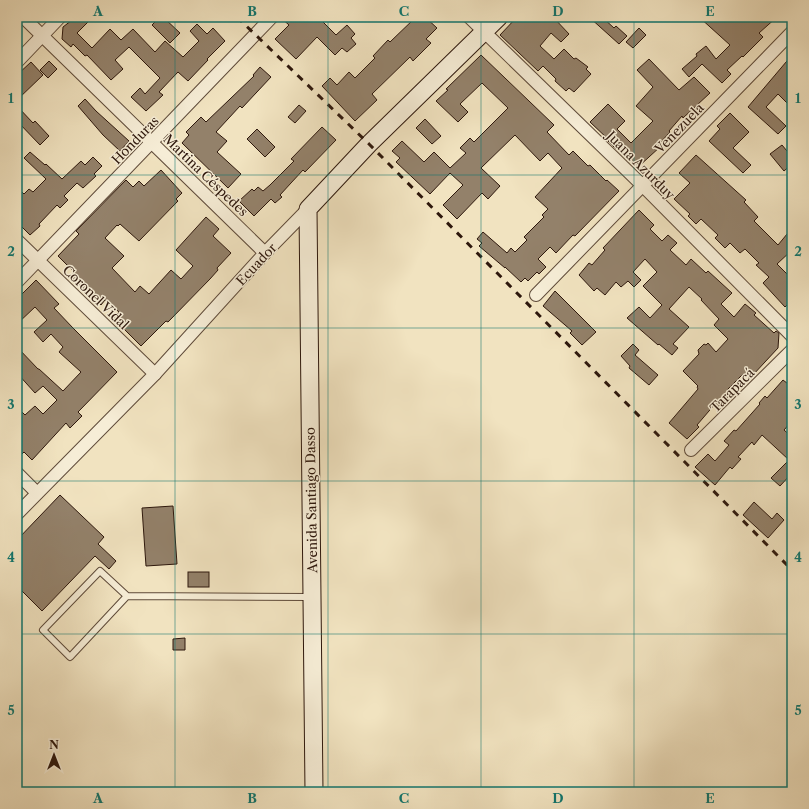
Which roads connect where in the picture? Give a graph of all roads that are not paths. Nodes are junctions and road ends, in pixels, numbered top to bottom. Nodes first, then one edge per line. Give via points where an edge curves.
1 (23, 17) edge
2 (60, 17) edge
3 (272, 17) edge
4 (469, 17) edge
5 (499, 17) edge
6 (484, 32) junction
7 (792, 32) edge
8 (42, 36) junction
9 (17, 62) edge
10 (152, 143) junction
11 (642, 185) junction
12 (308, 209) junction
13 (17, 240) edge
14 (265, 253) junction
15 (38, 260) junction
16 (17, 282) edge
17 (536, 295) dead end
18 (792, 336) edge
19 (792, 350) edge
20 (155, 374) junction
21 (692, 450) dead end
22 (17, 473) edge
23 (37, 493) junction
24 (17, 514) edge
25 (127, 596) junction
26 (312, 597) junction
27 (314, 792) edge

1 - 8 street, Martina Céspedes
2 - 8 street
3 - 10 street, Honduras
4 - 6 street, Juana Azurduy
5 - 6 main road, Ecuador
6 - 11 street, Juana Azurduy
6 - 12 main road, Ecuador via 369,144
7 - 11 street, Venezuela
8 - 9 street
8 - 10 street, Martina Céspedes
10 - 14 street, Martina Céspedes
10 - 15 street, Honduras
11 - 17 street, Venezuela
11 - 18 street, Juana Azurduy
12 - 14 street, Ecuador
12 - 26 main road, Avenida Santiago Dasso
13 - 15 street, Coronel Vidal
14 - 20 street, Ecuador
15 - 16 street, Honduras
15 - 20 street, Coronel Vidal
19 - 21 street, Tarapacá
20 - 23 street, Ecuador
22 - 23 street
23 - 24 street, Ecuador
25 - 25 lane via 70,657 43,630 100,571
25 - 26 lane
26 - 27 main road, Avenida Santiago Dasso

